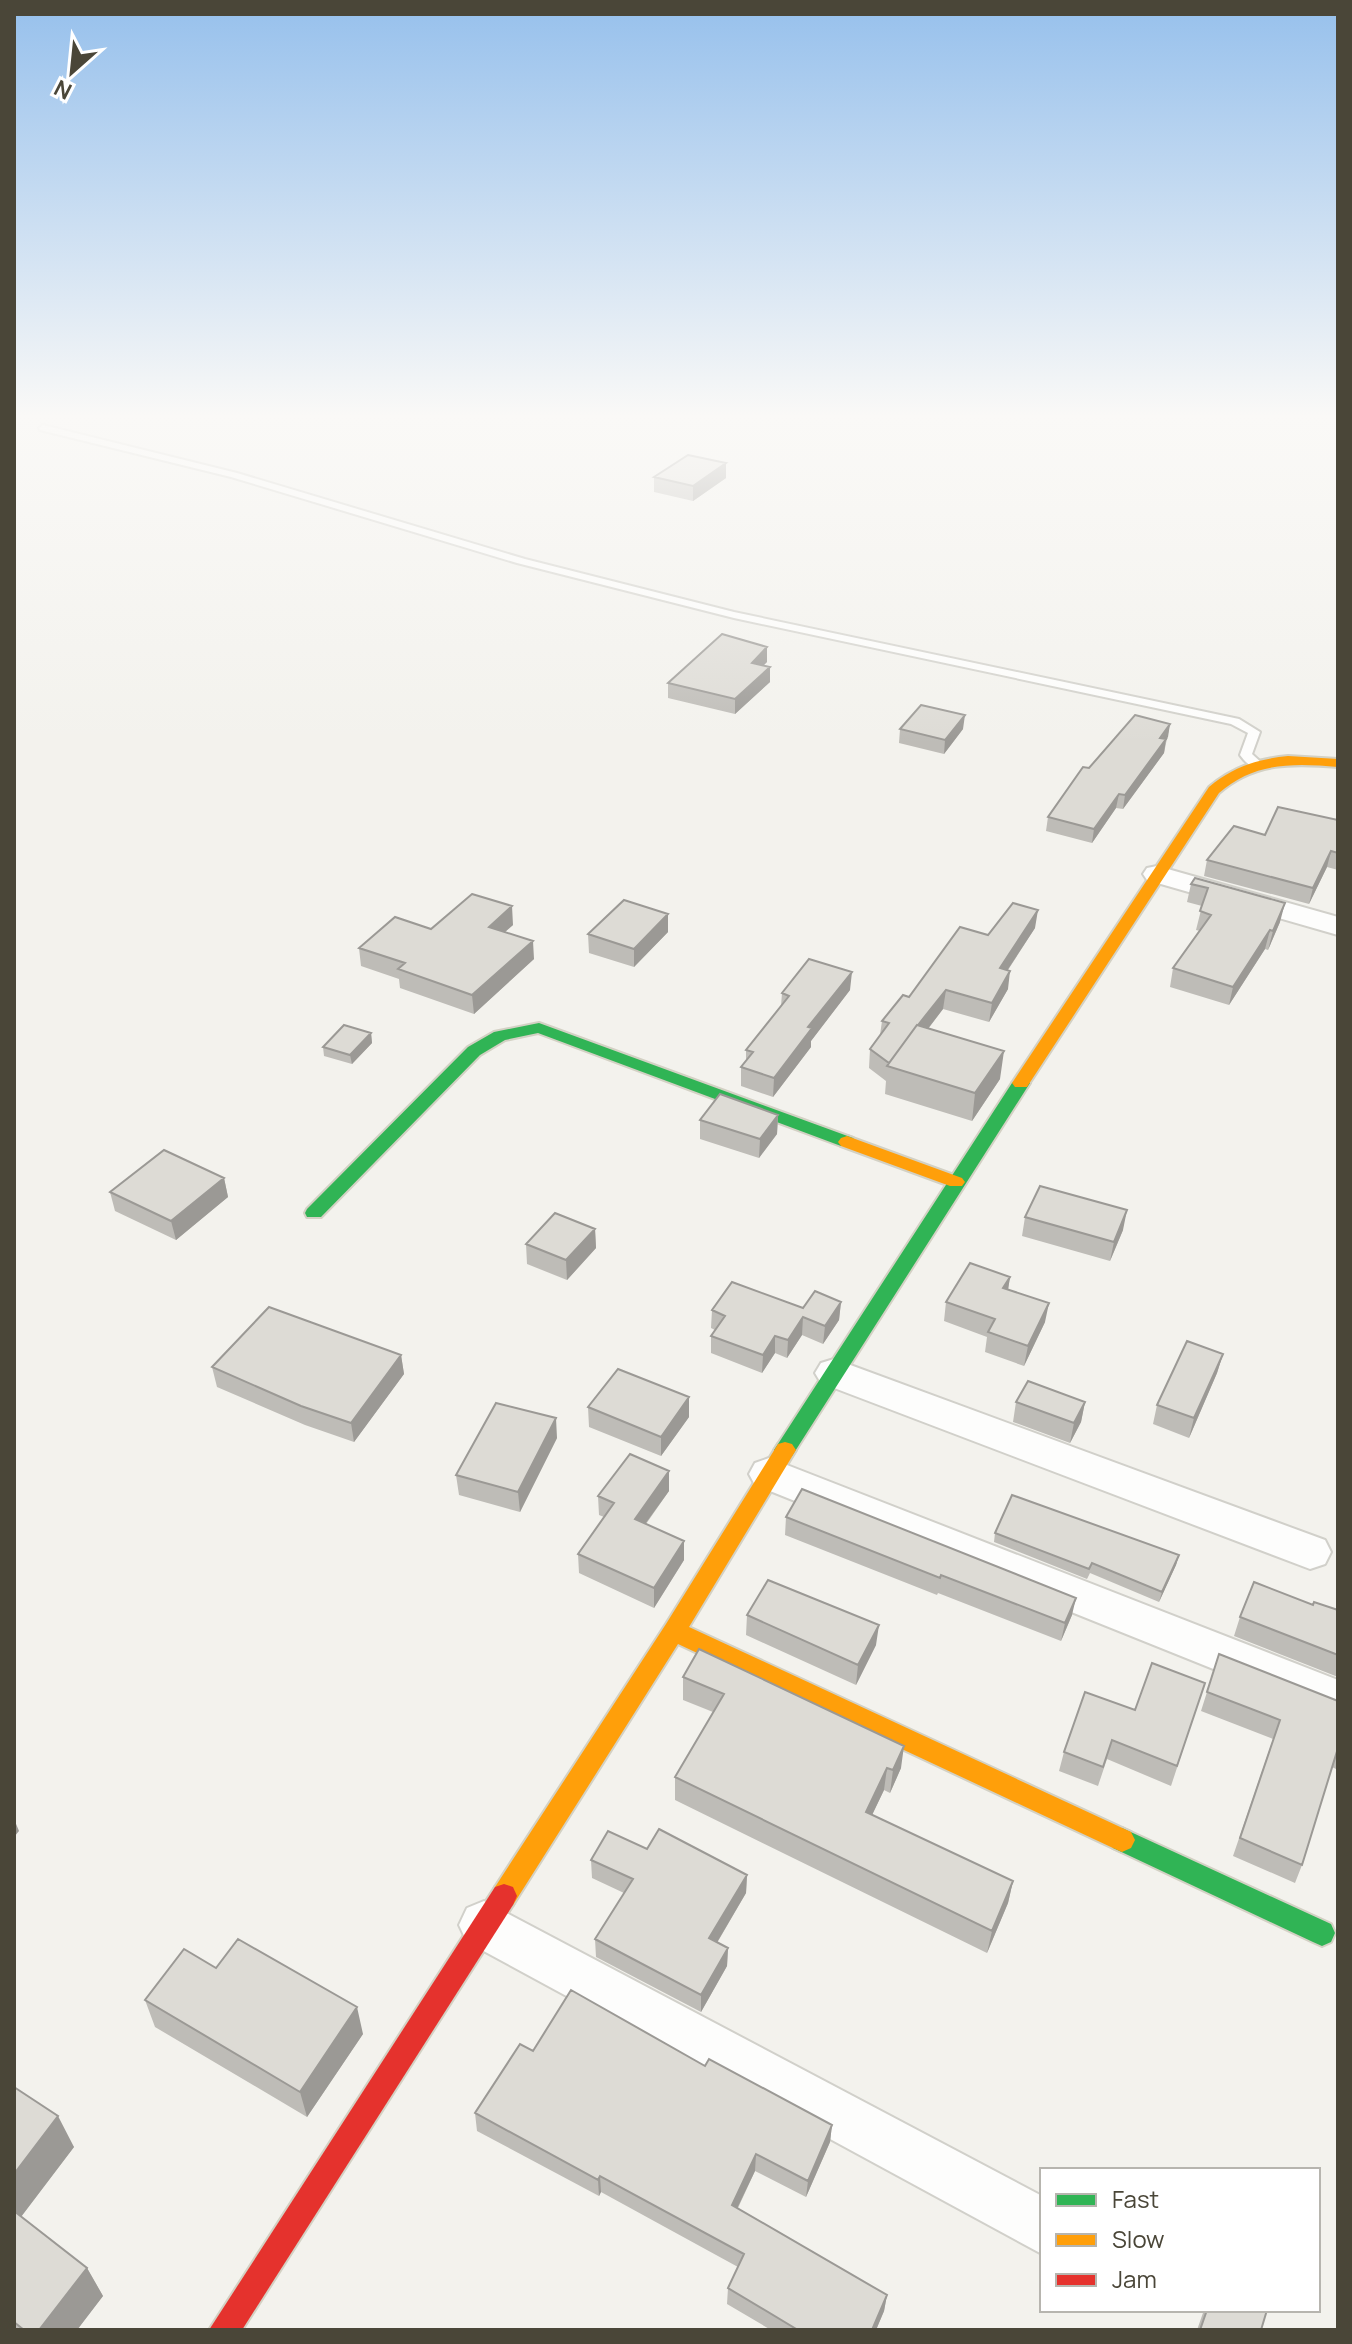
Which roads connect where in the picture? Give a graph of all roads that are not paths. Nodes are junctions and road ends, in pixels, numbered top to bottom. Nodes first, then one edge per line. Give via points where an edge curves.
1 (400, 524) edge
2 (1253, 758) junction
3 (1338, 763) edge
4 (1157, 874) junction
5 (1338, 926) edge
6 (956, 1182) junction
7 (314, 1213) dead end
8 (834, 1373) junction
9 (769, 1474) junction
10 (1310, 1552) dead end
11 (674, 1631) junction
12 (1338, 1700) edge
13 (484, 1925) junction
14 (1322, 1933) dead end
15 (1040, 2225) edge
16 (224, 2330) edge

1 - 2 lane via 734,615 1235,721 1254,732
2 - 3 street
2 - 4 street via 1219,783
4 - 5 street
4 - 6 street
6 - 7 street via 539,1028 500,1036 474,1051
6 - 8 street
8 - 9 street
8 - 10 street
9 - 11 street
9 - 12 street
11 - 13 street
11 - 14 street
13 - 15 street
13 - 16 street

